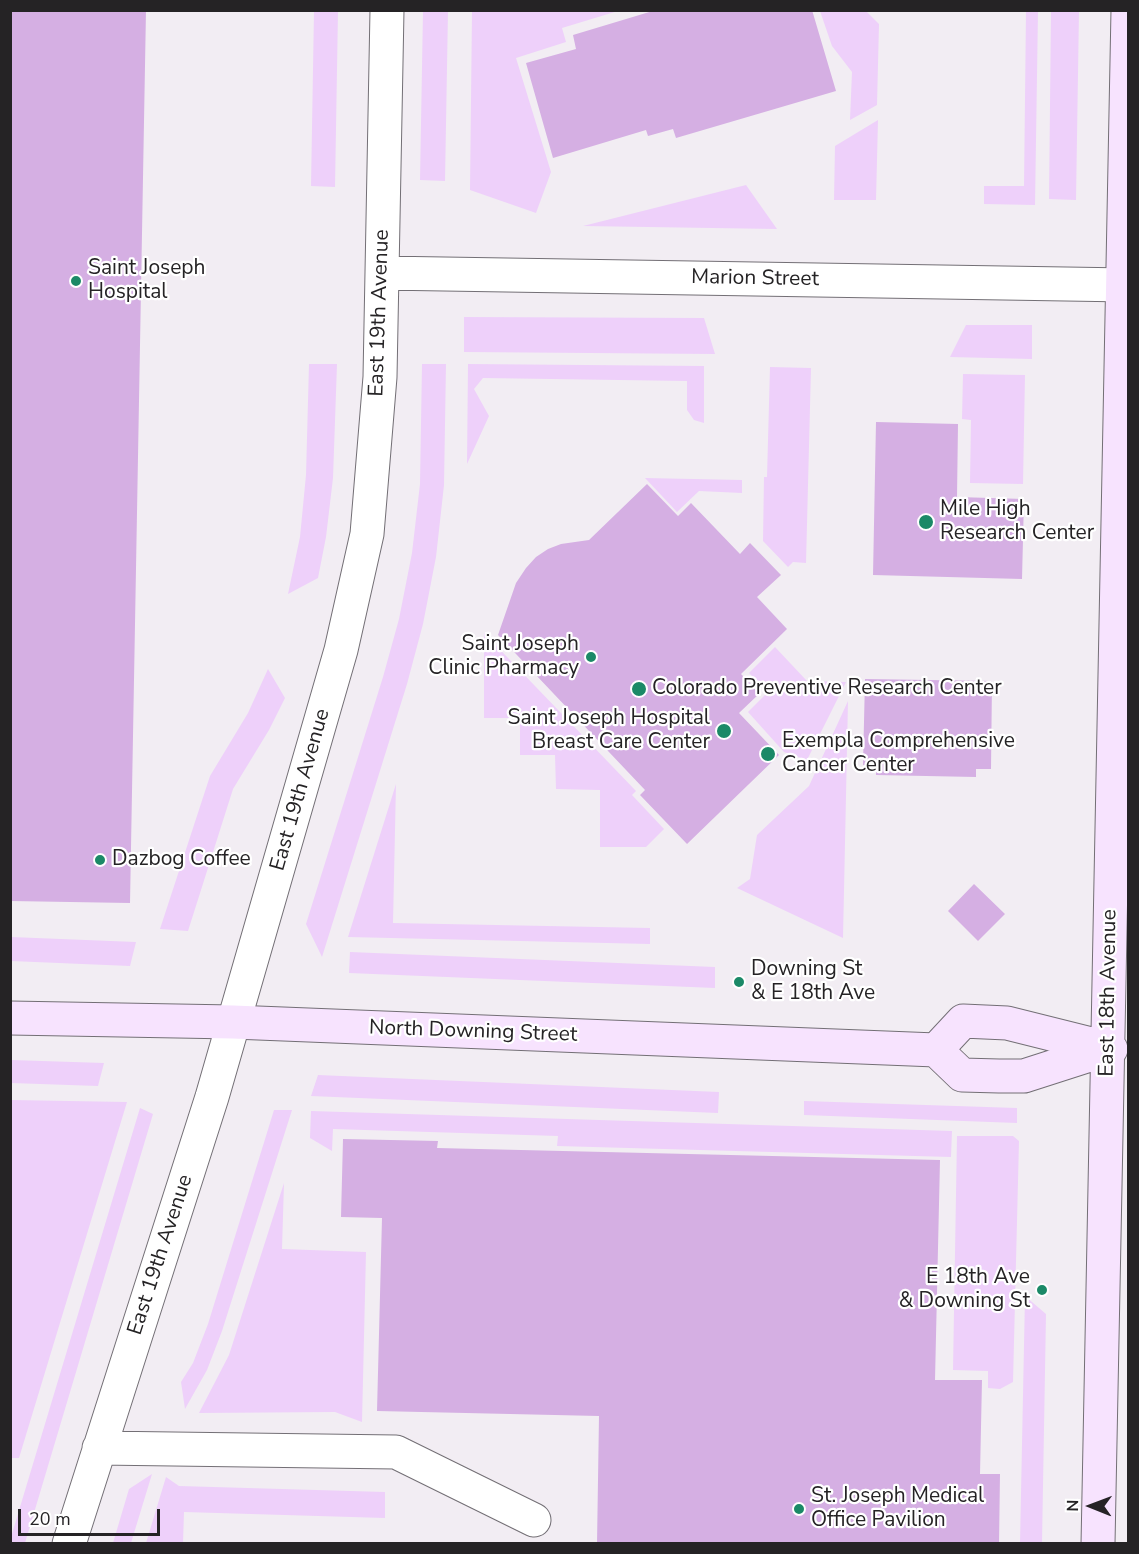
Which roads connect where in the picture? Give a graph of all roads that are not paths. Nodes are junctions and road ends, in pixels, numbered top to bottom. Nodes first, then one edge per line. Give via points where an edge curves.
1 (387, 10) edge
2 (1128, 10) edge
3 (382, 273) junction
4 (1126, 285) edge
5 (10, 1018) edge
6 (233, 1022) junction
7 (1118, 1049) edge
8 (936, 1050) junction
9 (99, 1448) junction
10 (534, 1520) dead end
11 (69, 1544) edge
12 (1098, 1544) edge

1 - 3 street, East 19th Avenue
2 - 4 main road, East 18th Avenue
3 - 4 street, Marion Street
3 - 6 street, East 19th Avenue via 380,377 367,534 341,650
4 - 7 main road, East 18th Avenue
5 - 6 main road, North Downing Street
6 - 8 main road, North Downing Street
6 - 9 street, East 19th Avenue
7 - 8 main road via 1024,1076 962,1075
7 - 8 main road via 1007,1023 963,1021
7 - 12 main road, East 18th Avenue
9 - 10 street via 396,1452
9 - 11 street, East 19th Avenue

